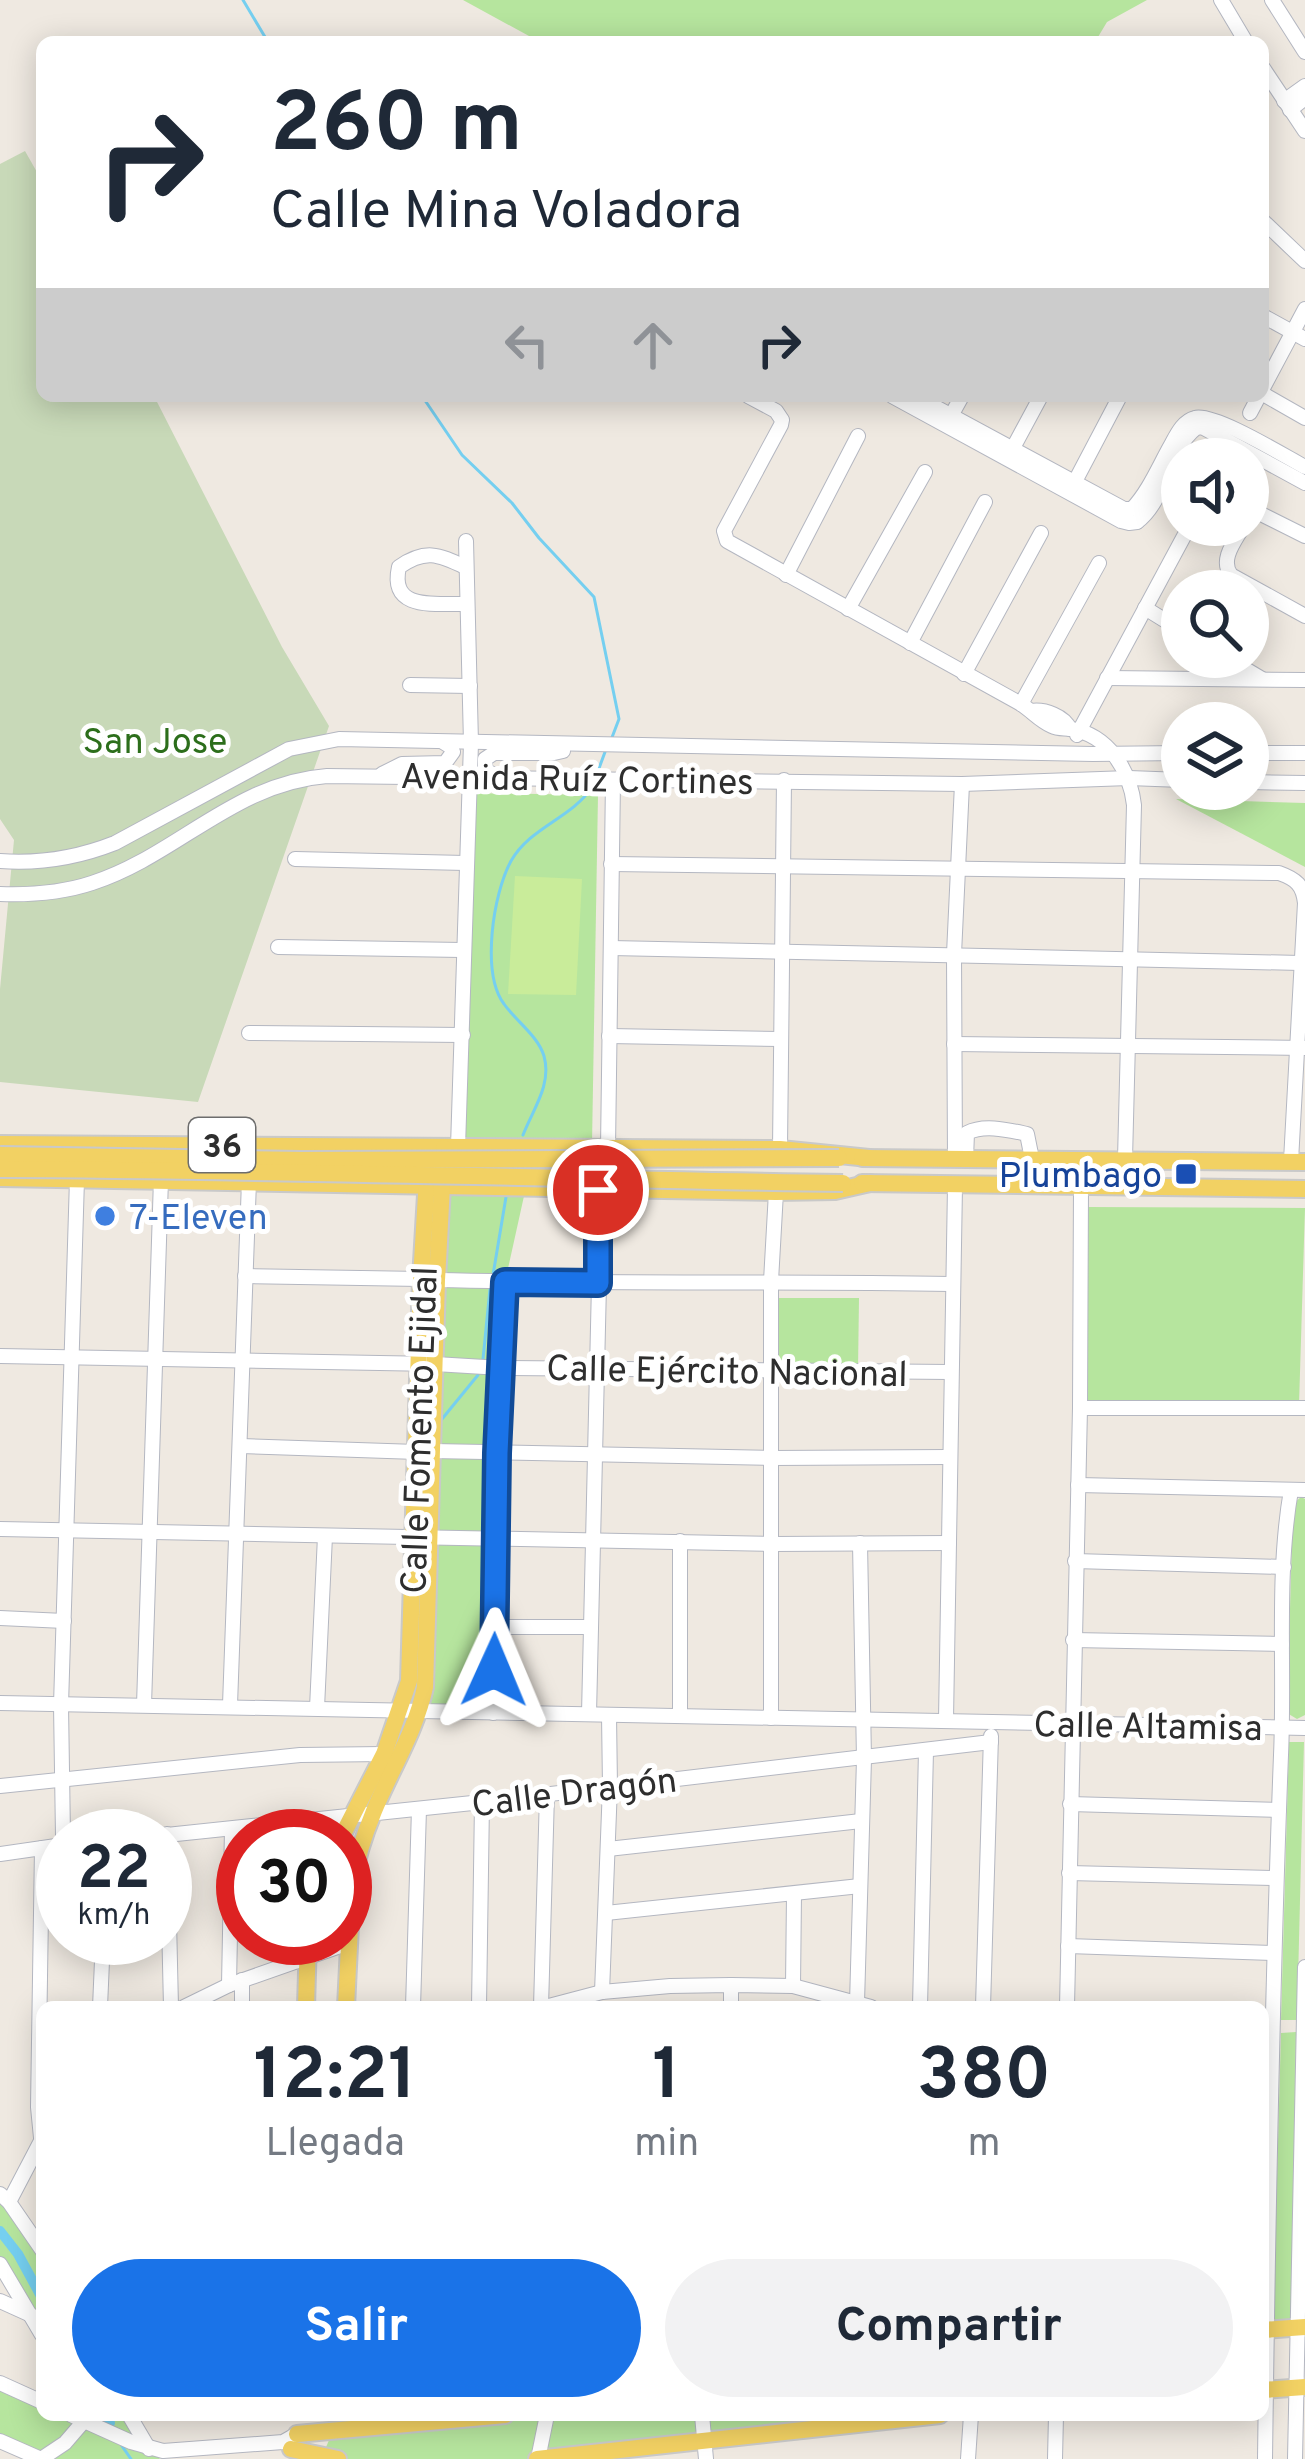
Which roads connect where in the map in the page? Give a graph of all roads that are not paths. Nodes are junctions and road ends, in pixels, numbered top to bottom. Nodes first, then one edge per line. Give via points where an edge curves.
1 (1221, 0) edge
2 (1272, 0) edge
3 (1242, 36) edge
4 (1305, 52) edge
5 (1269, 77) edge
6 (1305, 86) edge
7 (1305, 98) edge
8 (1287, 105) junction
9 (1305, 131) edge
10 (1269, 227) edge
11 (1305, 261) edge
12 (1305, 309) edge
13 (1269, 319) edge
14 (1299, 335) edge
15 (1269, 382) edge
16 (1269, 397) edge
17 (758, 402) edge
18 (906, 402) edge
19 (924, 402) edge
20 (959, 402) edge
21 (1038, 402) edge
22 (1117, 402) edge
23 (1257, 402) edge
24 (1250, 413) dead end
25 (1305, 418) edge
26 (949, 420) junction
27 (858, 436) dead end
28 (1185, 438) edge
29 (1220, 438) edge
30 (1013, 448) junction
31 (1269, 456) edge
32 (1269, 464) edge
33 (1305, 467) edge
34 (925, 472) dead end
35 (1305, 483) edge
36 (1161, 487) edge
37 (1071, 488) junction
38 (985, 502) dead end
39 (1269, 516) edge
40 (1041, 532) dead end
41 (1305, 536) edge
42 (466, 541) dead end
43 (1179, 546) edge
44 (1233, 546) edge
45 (1099, 562) dead end
46 (465, 567) junction
47 (785, 575) junction
48 (467, 604) junction
49 (1145, 608) junction
50 (848, 609) junction
51 (1305, 616) edge
52 (1161, 618) edge
53 (910, 643) junction
54 (964, 674) junction
55 (1107, 678) junction
56 (1260, 678) edge
57 (1263, 680) junction
58 (1304, 680) edge
59 (410, 685) dead end
60 (470, 686) junction
61 (1026, 708) junction
62 (1074, 730) junction
63 (442, 742) junction
64 (471, 743) junction
65 (586, 745) junction
66 (1063, 753) junction
67 (1112, 753) junction
68 (1161, 753) edge
69 (1269, 753) edge
70 (1305, 754) edge
71 (377, 776) junction
72 (469, 778) junction
73 (502, 778) junction
74 (1129, 778) junction
75 (1161, 779) edge
76 (613, 780) junction
77 (784, 780) junction
78 (1269, 782) edge
79 (1305, 783) edge
80 (962, 784) junction
81 (295, 859) dead end
82 (0, 861) edge
83 (465, 863) junction
84 (611, 864) junction
85 (782, 866) junction
86 (957, 869) junction
87 (1132, 873) junction
88 (0, 894) edge
89 (278, 947) dead end
90 (611, 948) junction
91 (462, 950) junction
92 (781, 952) junction
93 (954, 955) junction
94 (1130, 959) junction
95 (1300, 963) junction
96 (249, 1033) dead end
97 (463, 1035) junction
98 (609, 1036) junction
99 (780, 1039) junction
100 (954, 1044) junction
101 (1128, 1045) junction
102 (1301, 1048) edge
103 (0, 1144) edge
104 (479, 1147) junction
105 (443, 1148) junction
106 (608, 1148) junction
107 (779, 1149) junction
108 (0, 1155) edge
109 (869, 1158) junction
110 (961, 1159) junction
111 (1032, 1159) junction
112 (1125, 1159) junction
113 (1298, 1162) edge
114 (0, 1169) edge
115 (0, 1178) edge
116 (77, 1179) junction
117 (161, 1179) junction
118 (249, 1181) junction
119 (870, 1183) junction
120 (435, 1185) junction
121 (477, 1185) junction
122 (955, 1186) junction
123 (1081, 1187) junction
124 (1305, 1189) edge
125 (598, 1190) junction
126 (776, 1192) junction
127 (245, 1276) junction
128 (429, 1280) junction
129 (771, 1281) junction
130 (505, 1282) junction
131 (598, 1283) junction
132 (951, 1284) junction
133 (0, 1356) edge
134 (70, 1358) junction
135 (156, 1360) junction
136 (243, 1360) junction
137 (427, 1364) junction
138 (501, 1368) junction
139 (596, 1369) junction
140 (771, 1369) junction
141 (950, 1372) junction
142 (1079, 1408) junction
143 (1305, 1408) edge
144 (241, 1446) junction
145 (425, 1451) junction
146 (497, 1453) junction
147 (594, 1455) junction
148 (948, 1457) junction
149 (772, 1458) junction
150 (1078, 1485) junction
151 (1298, 1490) edge
152 (0, 1529) edge
153 (66, 1531) junction
154 (150, 1531) junction
155 (238, 1533) junction
156 (325, 1536) junction
157 (423, 1537) junction
158 (496, 1539) junction
159 (592, 1540) junction
160 (680, 1541) junction
161 (860, 1543) junction
162 (773, 1544) junction
163 (949, 1544) junction
164 (1076, 1561) junction
165 (1284, 1567) junction
166 (0, 1618) edge
167 (64, 1621) junction
168 (495, 1627) junction
169 (591, 1627) junction
170 (1073, 1640) junction
171 (1282, 1644) junction
172 (0, 1703) edge
173 (61, 1705) junction
174 (144, 1705) junction
175 (230, 1706) junction
176 (317, 1708) junction
177 (410, 1711) junction
178 (494, 1713) junction
179 (589, 1714) junction
180 (680, 1714) junction
181 (609, 1715) junction
182 (771, 1718) junction
183 (863, 1718) junction
184 (946, 1720) junction
185 (992, 1722) junction
186 (1071, 1723) junction
187 (1282, 1727) junction
188 (1305, 1728) edge
189 (991, 1742) junction
190 (926, 1750) junction
191 (384, 1754) junction
192 (864, 1759) junction
193 (62, 1781) junction
194 (0, 1786) edge
195 (610, 1786) junction
196 (547, 1794) junction
197 (482, 1802) junction
198 (1070, 1804) junction
199 (63, 1809) edge
200 (354, 1809) edge
201 (419, 1809) junction
202 (1279, 1810) junction
203 (373, 1813) junction
204 (372, 1816) edge
205 (861, 1821) junction
206 (36, 1849) edge
207 (608, 1850) junction
208 (0, 1854) edge
209 (1069, 1873) junction
210 (1276, 1878) junction
211 (860, 1886) junction
212 (794, 1894) junction
213 (606, 1913) junction
214 (1068, 1946) junction
215 (1273, 1953) junction
216 (40, 1965) edge
217 (102, 1965) edge
218 (169, 1965) edge
219 (236, 1965) edge
220 (272, 1965) edge
221 (307, 1965) edge
222 (348, 1965) edge
223 (1305, 1967) edge
224 (236, 1983) junction
225 (731, 1985) junction
226 (794, 1986) junction
227 (602, 1992) junction
228 (40, 2001) edge
229 (100, 2001) edge
230 (171, 2001) edge
231 (197, 2001) edge
232 (240, 2001) edge
233 (306, 2001) edge
234 (346, 2001) edge
235 (413, 2001) edge
236 (479, 2001) edge
237 (543, 2001) edge
238 (567, 2001) edge
239 (731, 2001) edge
240 (849, 2001) edge
241 (864, 2001) edge
242 (920, 2001) edge
243 (983, 2001) edge
244 (1067, 2001) edge
245 (1269, 2001) edge
246 (1269, 2023) edge
247 (1302, 2024) junction
248 (1303, 2146) edge
249 (36, 2151) edge
250 (4, 2198) edge
251 (36, 2242) edge
252 (0, 2264) edge
253 (0, 2301) edge
254 (32, 2315) junction
255 (36, 2323) edge
256 (1301, 2328) edge
257 (1269, 2330) edge
258 (0, 2383) edge
259 (1301, 2387) edge
260 (1269, 2390) edge
261 (36, 2399) edge
262 (76, 2421) edge
263 (87, 2421) edge
264 (133, 2421) edge
265 (391, 2421) edge
266 (546, 2421) edge
267 (900, 2421) edge
268 (971, 2421) edge
269 (1056, 2421) edge
270 (1265, 2421) edge
271 (334, 2424) edge
272 (0, 2441) edge
273 (290, 2446) edge
274 (149, 2449) junction
275 (705, 2450) edge
276 (327, 2458) edge
277 (41, 2459) edge
278 (538, 2459) edge
279 (968, 2459) edge
280 (1055, 2459) edge
281 (1265, 2459) edge
282 (1295, 2459) edge

1 - 3 street
2 - 4 street
5 - 8 street
6 - 8 street
7 - 8 street
8 - 9 street
10 - 11 street
12 - 14 street
13 - 14 street
14 - 15 street
16 - 25 street
17 - 47 street via 781,425 724,537
18 - 26 street
19 - 26 street
20 - 26 street
21 - 30 street
22 - 37 street
23 - 24 street
26 - 30 street
26 - 37 street
27 - 47 street
28 - 29 street via 1196,422
30 - 37 street
31 - 33 street
32 - 35 street
34 - 50 street
36 - 37 street via 1149,512 1129,524
38 - 53 street
39 - 41 street
40 - 54 street
42 - 46 street
43 - 49 street
44 - 51 street via 1226,559 1231,575
45 - 61 street
46 - 48 street
46 - 48 street via 414,556 399,567 396,583 413,602
47 - 50 street
48 - 60 street
49 - 52 street
49 - 55 street
50 - 53 street
53 - 54 street
54 - 61 street
55 - 57 street
55 - 62 street
56 - 57 street
57 - 58 street
59 - 60 street
60 - 64 street
61 - 62 street
62 - 66 street
62 - 67 street
63 - 64 street, Avenida Ruíz Cortines
63 - 71 street via 452,752 445,763 402,764
63 - 82 street, Avenida Ruíz Cortines via 353,738 289,748 92,853
64 - 65 street, Avenida Ruíz Cortines
64 - 72 street
65 - 66 street, Avenida Ruíz Cortines
65 - 73 street via 494,753 485,770
66 - 67 street, Avenida Ruíz Cortines
67 - 68 street, Avenida Ruíz Cortines
67 - 74 street
69 - 70 street
71 - 72 street, Avenida Ruíz Cortines
71 - 88 street, Avenida Ruíz Cortines via 297,778 95,883
72 - 73 street, Avenida Ruíz Cortines
72 - 83 street
73 - 76 street, Avenida Ruíz Cortines
74 - 75 street, Avenida Ruíz Cortines
74 - 80 street, Avenida Ruíz Cortines
74 - 87 street
76 - 77 street, Avenida Ruíz Cortines
76 - 84 street
77 - 80 street, Avenida Ruíz Cortines
77 - 85 street
78 - 79 street
80 - 86 street
81 - 83 street
83 - 91 street
84 - 85 street
84 - 90 street
85 - 86 street
85 - 92 street
86 - 87 street
86 - 93 street
87 - 94 street
87 - 95 street via 1280,874 1298,883 1305,903
89 - 91 street
90 - 92 street
90 - 98 street
91 - 97 street
92 - 93 street
92 - 99 street
93 - 94 street
93 - 100 street
94 - 95 street
94 - 101 street
95 - 102 street
96 - 97 street
97 - 105 street
98 - 99 street
98 - 106 street
99 - 107 street
100 - 101 street
100 - 110 street
101 - 102 street
101 - 112 street
102 - 113 street
103 - 105 main road, 36
104 - 105 main road, 36
104 - 106 main road, 36
104 - 121 main road via 467,1168
105 - 120 main road, Calle Fomento Ejidal
106 - 107 main road, 36
107 - 109 main road, 36
108 - 109 main road, 36, bridge
109 - 110 main road, 36
110 - 111 main road, 36
110 - 111 street via 972,1129 1003,1129 1027,1134
111 - 112 main road, 36
112 - 113 main road, 36
114 - 119 main road, 36, bridge
115 - 116 main road, 36
116 - 117 main road, 36
116 - 134 street
117 - 118 main road, 36
117 - 135 street
118 - 120 main road, 36
118 - 127 street
119 - 122 main road, 36
119 - 126 main road, 36
120 - 121 main road, 36
120 - 128 main road, Calle Fomento Ejidal
121 - 125 main road, 36
122 - 123 main road, 36
122 - 132 street
123 - 124 main road, 36
123 - 142 street
125 - 126 main road, 36
125 - 131 street
126 - 129 street
127 - 128 street
127 - 136 street
128 - 130 street
128 - 137 main road, Calle Fomento Ejidal
129 - 131 street
129 - 132 street
129 - 140 street
130 - 131 street
130 - 138 street
131 - 139 street
132 - 141 street
133 - 134 street, Calle Ejército Nacional
134 - 135 street, Calle Ejército Nacional
134 - 153 street
135 - 136 street, Calle Ejército Nacional
135 - 154 street
136 - 137 street, Calle Ejército Nacional
136 - 144 street
137 - 138 street, Calle Ejército Nacional
137 - 145 main road, Calle Fomento Ejidal
138 - 139 street, Calle Ejército Nacional
138 - 146 street
139 - 140 street, Calle Ejército Nacional
139 - 147 street
140 - 141 street, Calle Ejército Nacional
140 - 149 street
141 - 148 street
142 - 143 street
142 - 150 street
144 - 145 street
144 - 155 street
145 - 146 street
145 - 157 main road, Calle Fomento Ejidal
146 - 147 street
146 - 158 street
147 - 149 street
147 - 159 street
148 - 149 street
148 - 163 street
149 - 162 street
150 - 151 street
150 - 164 street
151 - 165 street
152 - 153 street
153 - 154 street
153 - 167 street
154 - 155 street
154 - 174 street
155 - 156 street
155 - 175 street
156 - 157 street
156 - 176 street
157 - 158 street
157 - 177 main road, Calle Fomento Ejidal via 425,1687
158 - 159 street
158 - 168 street
159 - 160 street
159 - 169 street
160 - 162 street
160 - 180 street
161 - 162 street
161 - 163 street
161 - 183 street
162 - 182 street
163 - 184 street
164 - 165 street
164 - 170 street
165 - 171 street
166 - 167 street
167 - 173 street
168 - 169 street
168 - 178 street
169 - 179 street
170 - 171 street
170 - 186 street
171 - 187 street
172 - 173 street, Calle Altamisa
173 - 174 street, Calle Altamisa
173 - 193 street
174 - 175 street, Calle Altamisa
175 - 176 street, Calle Altamisa
176 - 177 street, Calle Altamisa
177 - 178 street, Calle Altamisa
177 - 191 main road
177 - 203 main road
178 - 179 street, Calle Altamisa
179 - 181 street, Calle Altamisa
180 - 181 street, Calle Altamisa
180 - 182 street, Calle Altamisa
181 - 195 street
182 - 183 street, Calle Altamisa
183 - 184 street, Calle Altamisa
183 - 192 street
184 - 185 street, Calle Altamisa
185 - 186 street, Calle Altamisa
185 - 189 street
186 - 187 street, Calle Altamisa
186 - 198 street
187 - 188 street, Calle Altamisa
187 - 202 street
189 - 190 street, Calle Dragón
189 - 243 street
190 - 192 street, Calle Dragón
190 - 242 street
191 - 193 street
191 - 200 main road
192 - 195 street, Calle Dragón
192 - 205 street
193 - 194 street
193 - 199 street
195 - 196 street, Calle Dragón
195 - 207 street
196 - 197 street, Calle Dragón
196 - 237 street
197 - 201 street, Calle Dragón
197 - 236 street
198 - 202 street
198 - 209 street
201 - 203 street, Calle Dragón
201 - 235 street
202 - 210 street
203 - 204 main road
205 - 207 street
205 - 211 street
206 - 208 street
207 - 213 street
209 - 210 street
209 - 214 street
210 - 215 street
211 - 212 street
211 - 241 street
212 - 213 street
212 - 226 street
213 - 227 street
214 - 215 street
214 - 244 street
215 - 245 street
216 - 228 street
217 - 229 street
218 - 230 street
219 - 224 street
220 - 224 street
221 - 233 main road
222 - 234 main road
223 - 247 street
224 - 231 street
224 - 232 street
225 - 226 street
225 - 227 street
225 - 239 street
226 - 240 street
227 - 238 street
246 - 247 street
247 - 248 street
248 - 256 street
249 - 250 street
250 - 251 street
252 - 254 street
253 - 254 street
254 - 255 street
256 - 257 main road
256 - 259 street
258 - 261 street
259 - 260 main road
259 - 282 street
262 - 277 street via 65,2443
263 - 274 street
264 - 274 street
265 - 271 main road
266 - 278 street
267 - 275 main road
268 - 279 street
269 - 280 street
270 - 281 street
271 - 273 main road
271 - 276 main road
272 - 277 street
273 - 274 street
273 - 276 main road
275 - 278 main road

